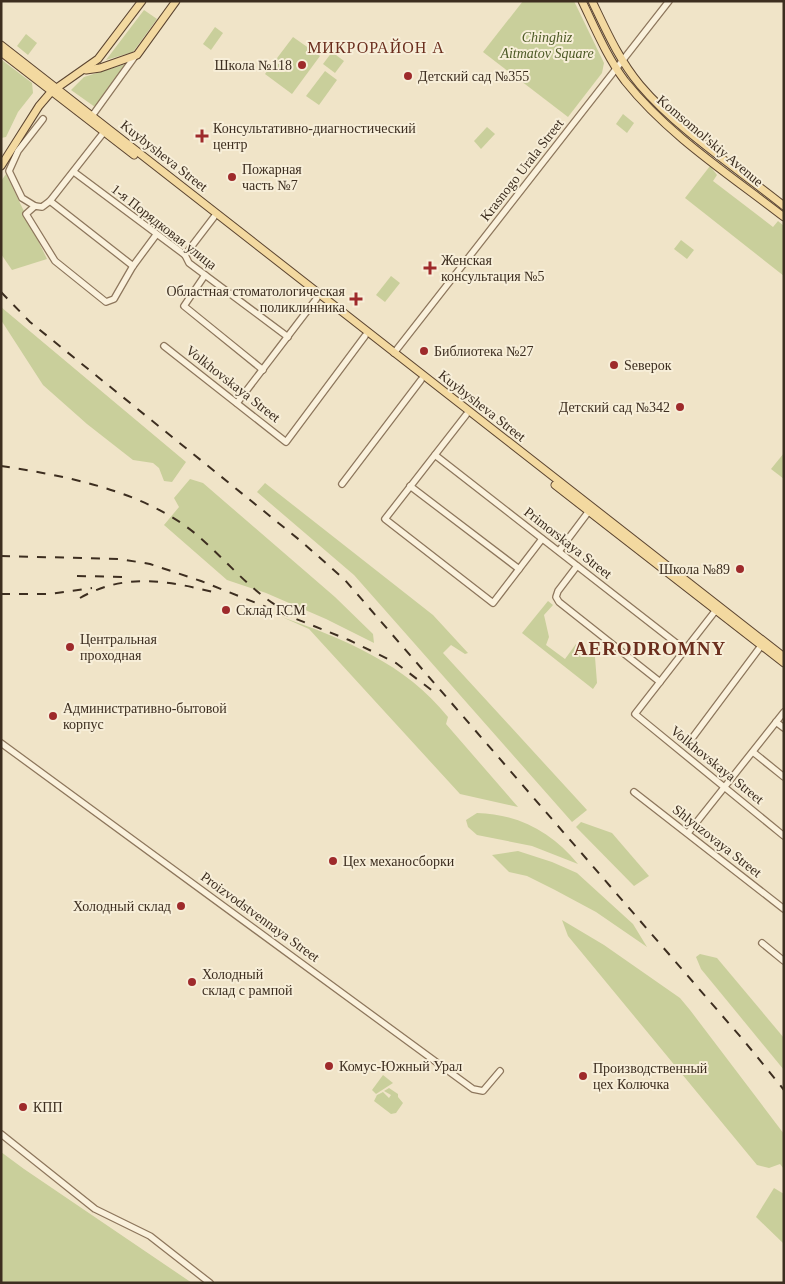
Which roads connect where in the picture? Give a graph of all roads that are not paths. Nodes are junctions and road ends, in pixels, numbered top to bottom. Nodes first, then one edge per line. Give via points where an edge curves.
1 (142, 1) edge
2 (176, 1) edge
3 (582, 1) edge
4 (592, 1) edge
5 (669, 1) edge
6 (1, 45) edge
7 (1, 52) edge
8 (136, 55) junction
9 (622, 61) junction
10 (617, 68) junction
11 (85, 70) junction
12 (54, 91) junction
13 (92, 116) junction
14 (43, 119) dead end
15 (104, 132) junction
16 (1, 166) edge
17 (74, 172) junction
18 (50, 200) junction
19 (35, 206) junction
20 (784, 206) edge
21 (215, 215) junction
22 (784, 217) edge
23 (156, 235) junction
24 (185, 255) junction
25 (133, 266) junction
26 (205, 275) junction
27 (318, 296) junction
28 (365, 336) junction
29 (288, 337) junction
30 (164, 346) dead end
31 (393, 355) junction
32 (263, 370) junction
33 (421, 380) junction
34 (237, 403) junction
35 (467, 413) junction
36 (435, 455) junction
37 (342, 484) dead end
38 (410, 486) junction
39 (591, 510) junction
40 (542, 538) junction
41 (559, 551) junction
42 (577, 566) junction
43 (519, 570) junction
44 (718, 608) junction
45 (763, 644) junction
46 (685, 650) junction
47 (784, 657) edge
48 (784, 663) edge
49 (660, 682) junction
50 (784, 712) edge
51 (776, 722) junction
52 (784, 728) edge
53 (690, 741) dead end
54 (1, 743) edge
55 (753, 752) junction
56 (784, 777) edge
57 (725, 787) junction
58 (634, 792) dead end
59 (688, 833) junction
60 (784, 836) edge
61 (784, 909) edge
62 (762, 943) dead end
63 (784, 961) edge
64 (500, 1071) dead end
65 (1, 1134) edge
66 (210, 1283) edge

1 - 11 main road via 106,50
2 - 8 main road
3 - 10 main road, Komsomol'skiy Avenue
4 - 9 main road, Komsomol'skiy Avenue
5 - 9 street, Krasnogo Urala Street
6 - 12 main road, Kuybysheva Street
7 - 12 main road, Kuybysheva Street
8 - 11 main road
8 - 13 street
9 - 10 street, Krasnogo Urala Street
9 - 20 main road, Komsomol'skiy Avenue via 640,85 674,118
10 - 22 main road, Komsomol'skiy Avenue via 636,94 669,126
10 - 31 street, Krasnogo Urala Street
11 - 12 main road
12 - 13 main road, Kuybysheva Street
12 - 15 main road, Kuybysheva Street
12 - 16 main road via 33,112
13 - 21 main road, Kuybysheva Street
14 - 19 street via 18,151 9,171 22,198
15 - 17 street
15 - 21 main road, Kuybysheva Street
17 - 18 street
17 - 23 street, 1-я Порядковая улица
18 - 19 street via 42,207
18 - 25 street
19 - 25 street via 26,214 55,260 106,302 114,299
21 - 24 street
21 - 27 main road, Kuybysheva Street
23 - 24 street, 1-я Порядковая улица
23 - 25 street
24 - 26 street, 1-я Порядковая улица via 189,263
26 - 29 street, 1-я Порядковая улица
26 - 32 street via 184,306
27 - 28 main road, Kuybysheva Street
27 - 29 street
27 - 31 main road, Kuybysheva Street
28 - 31 main road, Kuybysheva Street
28 - 34 street, Volkhovskaya Street via 286,442
29 - 32 street
30 - 34 street, Volkhovskaya Street
31 - 33 main road, Kuybysheva Street
31 - 35 main road, Kuybysheva Street
32 - 34 street
33 - 35 main road, Kuybysheva Street
33 - 37 street
35 - 36 street
35 - 39 main road, Kuybysheva Street
36 - 38 street
36 - 40 street, Primorskaya Street
38 - 43 street
38 - 43 street via 385,518 493,603
39 - 41 street
39 - 44 main road, Kuybysheva Street
40 - 41 street, Primorskaya Street
40 - 43 street
41 - 42 street, Primorskaya Street
42 - 46 street, Primorskaya Street
42 - 49 street via 558,591 559,602
44 - 45 main road, Kuybysheva Street
44 - 46 street
45 - 47 main road, Kuybysheva Street
45 - 48 main road, Kuybysheva Street
45 - 53 street
46 - 49 street
49 - 57 street, Volkhovskaya Street via 635,714
50 - 51 street
51 - 52 street
51 - 55 street
54 - 64 street, Proizvodstvennaya Street via 473,1089 483,1091
55 - 56 street
55 - 57 street
57 - 59 street
57 - 60 street, Volkhovskaya Street
58 - 59 street, Shlyuzovaya Street
59 - 61 street, Shlyuzovaya Street
62 - 63 street
65 - 66 street via 95,1209 150,1236

